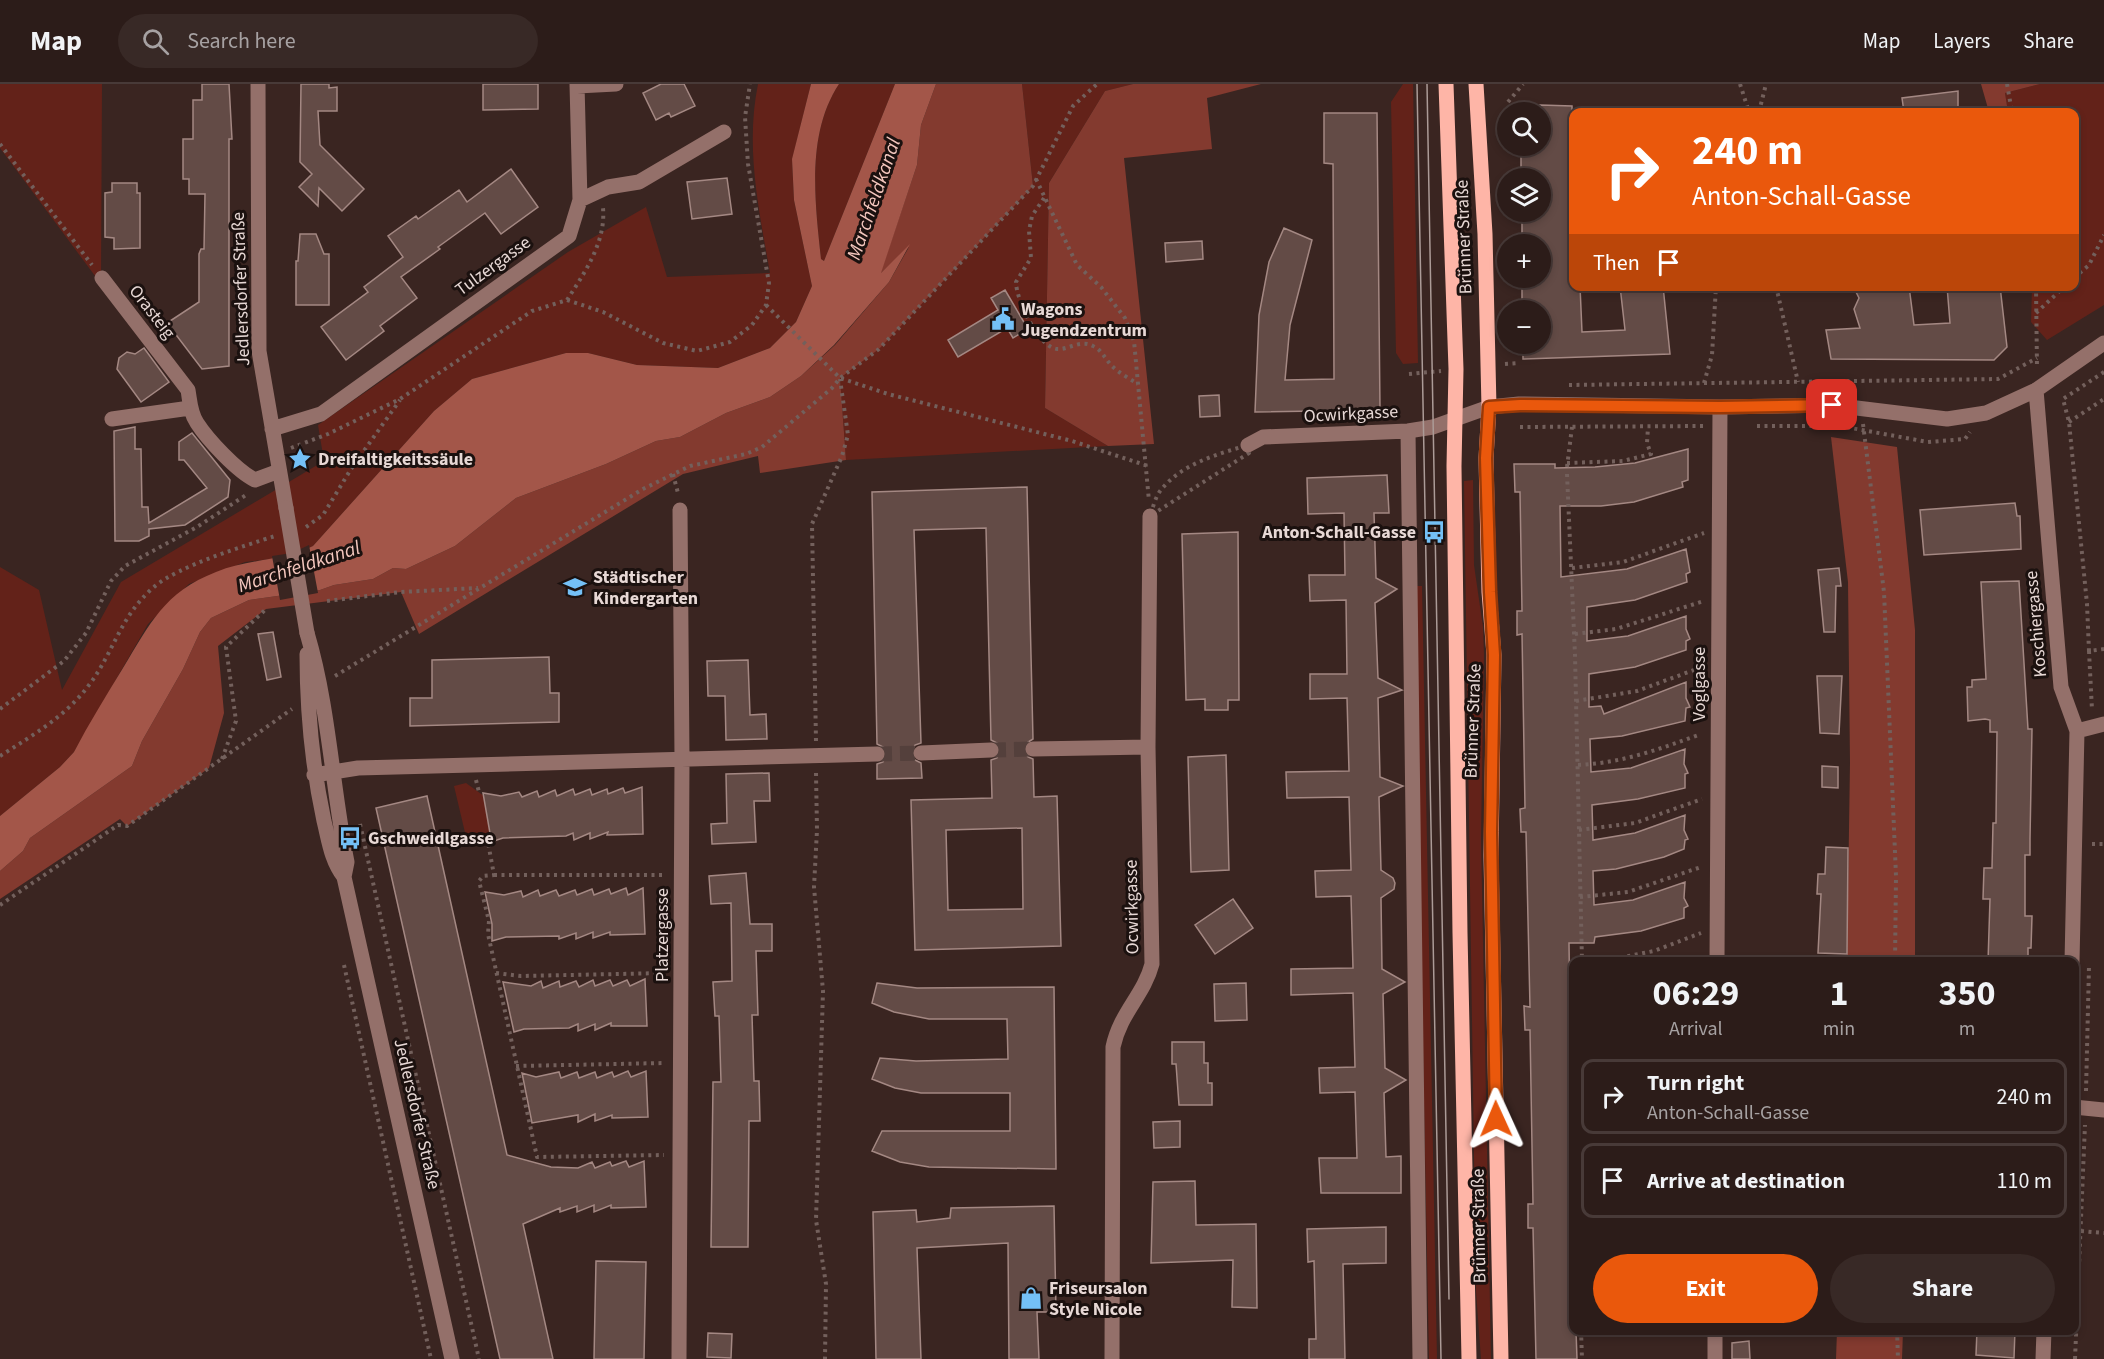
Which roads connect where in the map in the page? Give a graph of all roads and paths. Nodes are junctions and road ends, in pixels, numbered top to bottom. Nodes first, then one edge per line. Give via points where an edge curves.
1 (258, 84) edge
2 (616, 84) edge
3 (750, 84) edge
4 (1097, 84) edge
5 (1446, 84) edge
6 (1476, 84) edge
7 (1523, 84) edge
8 (1740, 84) edge
9 (1766, 84) edge
10 (2007, 84) edge
11 (577, 85) edge
12 (1508, 102) dead end
13 (1748, 108) edge
14 (1761, 108) edge
15 (2011, 108) edge
16 (724, 132) dead end
17 (0, 144) edge
18 (1036, 179) junction
19 (602, 190) junction
20 (1044, 198) junction
21 (580, 200) junction
22 (2104, 235) edge
23 (2079, 274) edge
24 (102, 278) joint
25 (1716, 291) edge
26 (1777, 291) edge
27 (2036, 291) edge
28 (2060, 291) edge
29 (567, 300) junction
30 (766, 305) junction
31 (2036, 314) junction
32 (2104, 343) edge
33 (2037, 358) junction
34 (2104, 372) edge
35 (840, 378) junction
36 (1798, 382) junction
37 (1704, 383) junction
38 (1139, 385) junction
39 (1565, 385) dead end
40 (2036, 390) junction
41 (400, 399) junction
42 (2104, 399) edge
43 (1489, 407) junction
44 (1720, 407) junction
45 (190, 408) junction
46 (1861, 408) junction
47 (1455, 417) junction
48 (112, 419) dead end
49 (2069, 422) junction
50 (1572, 427) dead end
51 (1648, 427) dead end
52 (272, 429) junction
53 (1408, 431) junction
54 (328, 434) dead end
55 (1248, 445) junction
56 (1148, 466) junction
57 (279, 471) junction
58 (1567, 474) dead end
59 (255, 480) junction
60 (680, 510) dead end
61 (1150, 516) junction
62 (1719, 527) junction
63 (302, 528) dead end
64 (282, 534) dead end
65 (1572, 568) junction
66 (480, 588) junction
67 (1719, 596) junction
68 (327, 601) dead end
69 (266, 609) dead end
70 (307, 633) junction
71 (1575, 634) junction
72 (2104, 649) edge
73 (2089, 651) junction
74 (1718, 660) junction
75 (320, 688) junction
76 (307, 698) junction
77 (1576, 701) junction
78 (0, 709) edge
79 (2099, 725) edge
80 (1718, 728) junction
81 (2077, 731) junction
82 (1148, 747) junction
83 (1033, 749) tunnel mouth
84 (991, 750) tunnel mouth
85 (921, 753) tunnel mouth
86 (816, 754) junction
87 (877, 754) tunnel mouth
88 (0, 756) edge
89 (682, 759) junction
90 (221, 760) junction
91 (1578, 765) junction
92 (333, 771) junction
93 (314, 775) junction
94 (1718, 793) junction
95 (358, 819) dead end
96 (1579, 830) junction
97 (487, 837) dead end
98 (2104, 844) edge
99 (2092, 855) dead end
100 (1718, 860) junction
101 (681, 875) junction
102 (494, 876) junction
103 (344, 877) junction
104 (1580, 897) junction
105 (0, 905) edge
106 (1717, 927) junction
107 (1582, 957) edge
108 (1623, 957) edge
109 (1717, 957) edge
110 (1895, 957) edge
111 (2072, 957) edge
112 (2089, 959) dead end
113 (681, 972) junction
114 (496, 973) junction
115 (680, 1062) junction
116 (516, 1066) junction
117 (2080, 1108) edge
118 (2104, 1110) edge
119 (680, 1155) junction
120 (2080, 1231) junction
121 (2104, 1233) edge
122 (2079, 1257) edge
123 (1581, 1335) edge
124 (1715, 1335) edge
125 (1897, 1335) edge
126 (2044, 1335) edge
127 (2076, 1335) edge
128 (452, 1359) edge
129 (479, 1359) edge
130 (678, 1359) edge
131 (825, 1359) edge
132 (1112, 1359) edge
133 (1420, 1359) edge
134 (1469, 1359) edge
135 (1501, 1359) edge
136 (1582, 1359) edge
137 (1715, 1359) edge
138 (1898, 1359) edge
139 (2043, 1359) edge
140 (2075, 1359) edge

1 - 52 street, Jedlersdorfer Straße via 260,351
2 - 11 street
3 - 30 path via 745,117 747,145 770,283
4 - 18 path via 1073,106
5 - 47 main road, Brünner Straße
6 - 43 main road, Brünner Straße
7 - 12 path
8 - 13 path
9 - 14 path
10 - 15 path
11 - 21 street, Tulzergasse
16 - 19 street via 639,182
17 - 24 path
18 - 20 path
18 - 35 path via 879,348
19 - 21 street
19 - 29 path via 604,222 599,242
20 - 38 path via 1077,264 1125,318 1134,341
20 - 38 path via 1032,216 1031,258 1016,282 1021,305 1042,341 1050,347 1059,350 1091,344 1112,366
21 - 52 street, Tulzergasse via 569,236 321,414
22 - 23 path via 2089,265
24 - 45 street, Orasteig via 188,390
25 - 37 path via 1713,344
26 - 36 path
27 - 31 path
28 - 31 path
29 - 30 path via 603,312 663,343 697,351 730,342 752,325
29 - 41 path via 532,311
30 - 35 path
31 - 33 path
32 - 40 street
33 - 36 path via 1998,379
33 - 40 path
34 - 49 path via 2063,399
35 - 56 path via 1072,441
35 - 66 path via 762,447 673,474
35 - 86 path via 848,435 812,524
36 - 37 path
37 - 39 path
38 - 56 path
40 - 46 street via 1986,413 1947,419
40 - 81 street, Koschiergasse via 2061,687
41 - 54 path
41 - 63 path via 323,515 312,526
42 - 49 path
43 - 44 street
43 - 47 street, Ocwirkgasse
43 - 135 main road, Brünner Straße via 1486,458 1494,655 1491,844
44 - 46 street
44 - 62 street, Voglgasse
45 - 48 street
45 - 59 street, Orasteig via 196,422 243,474
46 - 110 path via 1884,592 1896,876
47 - 53 street, Ocwirkgasse via 1433,427
47 - 134 main road, Brünner Straße
49 - 73 path
50 - 51 path via 1567,465 1623,461 1651,454
52 - 57 street, Jedlersdorfer Straße
53 - 55 street, Ocwirkgasse via 1263,437
53 - 133 street
55 - 61 path via 1249,453
55 - 61 path via 1210,456 1178,475 1160,491
56 - 61 path
57 - 59 street
57 - 70 street, Jedlersdorfer Straße, bridge
58 - 65 path
59 - 78 path via 249,492 234,504 125,566 111,581 86,633 64,661
60 - 89 street, Platzergasse
61 - 82 street, Ocwirkgasse
62 - 65 path via 1623,562
62 - 67 street, Voglgasse
64 - 88 path via 205,560 156,585 125,618 89,685 54,722
65 - 71 path
66 - 68 path
66 - 75 path
67 - 71 path via 1641,623
67 - 74 street, Voglgasse
69 - 90 path via 226,647 236,721
70 - 75 street, Jedlersdorfer Straße
70 - 76 street, Jedlersdorfer Straße
71 - 77 path
72 - 73 path
73 - 79 path
74 - 77 path via 1637,691
74 - 80 street, Voglgasse
75 - 92 street, Jedlersdorfer Straße
76 - 90 path
76 - 93 street, Jedlersdorfer Straße
77 - 91 path
79 - 81 street
80 - 91 path via 1644,755
80 - 94 street, Voglgasse
81 - 111 street, Koschiergasse
82 - 83 street
82 - 132 street, Ocwirkgasse via 1152,964 1145,983 1126,1010 1113,1047
84 - 85 street
86 - 87 street
86 - 89 street
86 - 131 path via 814,887 823,992 816,1220 826,1284
89 - 92 street
89 - 101 street, Platzergasse
90 - 105 path via 127,826 118,825
91 - 96 path
92 - 93 street
92 - 103 street, Jedlersdorfer Straße via 347,862
93 - 103 street, Jedlersdorfer Straße via 334,864
94 - 96 path via 1652,819 1615,828
94 - 100 street, Voglgasse
95 - 129 path
96 - 104 path
97 - 102 path
98 - 99 path via 2092,844
100 - 104 path via 1628,892
100 - 106 street, Voglgasse
101 - 102 path
101 - 113 street, Platzergasse
102 - 114 path via 479,880
103 - 128 street, Jedlersdorfer Straße
104 - 107 path
106 - 108 path via 1654,951
106 - 109 street, Voglgasse
112 - 117 path
113 - 114 path via 521,976
113 - 115 street, Platzergasse
114 - 116 path
115 - 116 path
115 - 119 street, Platzergasse
116 - 119 path via 537,1157
117 - 118 street
117 - 120 path
119 - 130 street, Platzergasse
120 - 121 path
120 - 122 path
123 - 136 path
124 - 137 street
125 - 138 path
126 - 139 street
127 - 140 path

